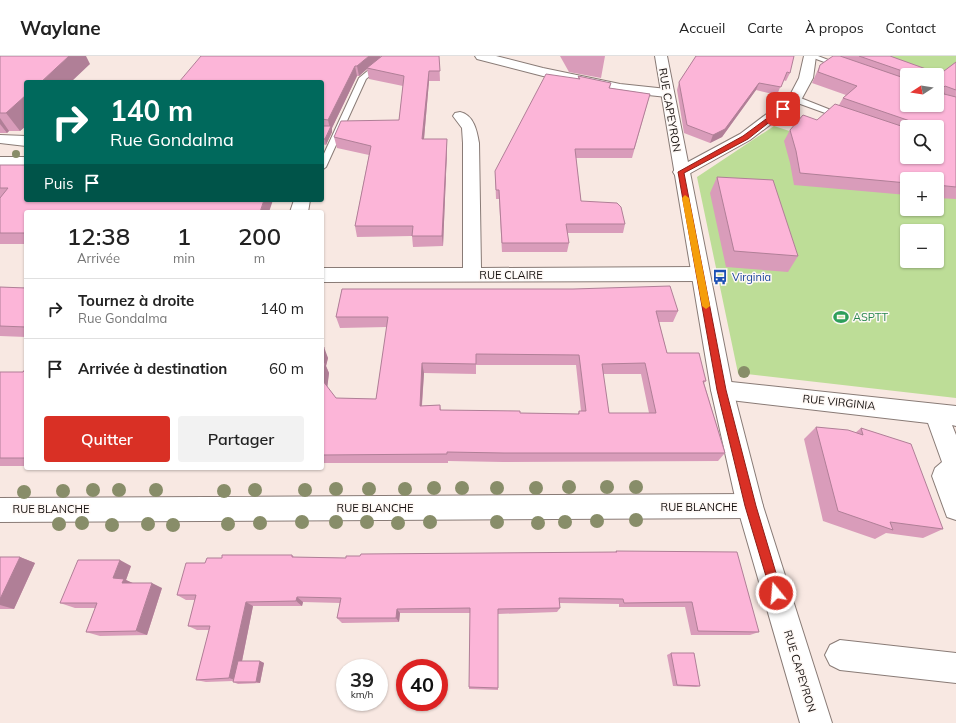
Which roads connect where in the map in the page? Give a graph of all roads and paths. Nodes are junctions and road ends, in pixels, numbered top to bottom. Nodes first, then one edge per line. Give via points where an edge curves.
1 (385, 56) edge
2 (481, 56) edge
3 (661, 56) edge
4 (811, 56) edge
5 (848, 69) edge
6 (667, 93) junction
7 (795, 99) junction
8 (460, 116) dead end
9 (847, 118) edge
10 (0, 139) edge
11 (24, 141) edge
12 (0, 162) edge
13 (24, 162) edge
14 (324, 163) edge
15 (681, 172) junction
16 (700, 274) junction
17 (324, 275) edge
18 (472, 275) junction
19 (722, 390) junction
20 (946, 414) edge
21 (956, 466) edge
22 (750, 506) junction
23 (956, 508) edge
24 (0, 510) edge
25 (840, 655) dead end
26 (956, 668) edge
27 (816, 723) edge

1 - 14 lane via 386,60 364,78
2 - 6 street via 620,88
3 - 6 street, RUE CAPEYRON
4 - 5 lane
4 - 7 street via 806,78
6 - 15 street, RUE CAPEYRON
7 - 9 lane
7 - 15 street via 746,137
8 - 18 street via 469,127 471,143
10 - 11 street
12 - 13 street
15 - 16 street, RUE CAPEYRON
16 - 18 street, RUE CLAIRE
16 - 19 street, RUE CAPEYRON
17 - 18 street, RUE CLAIRE
19 - 20 street, RUE VIRGINIA
19 - 22 street, RUE CAPEYRON
20 - 21 street
21 - 23 street via 944,476
22 - 24 street, RUE BLANCHE
22 - 27 street, RUE CAPEYRON
25 - 26 street

